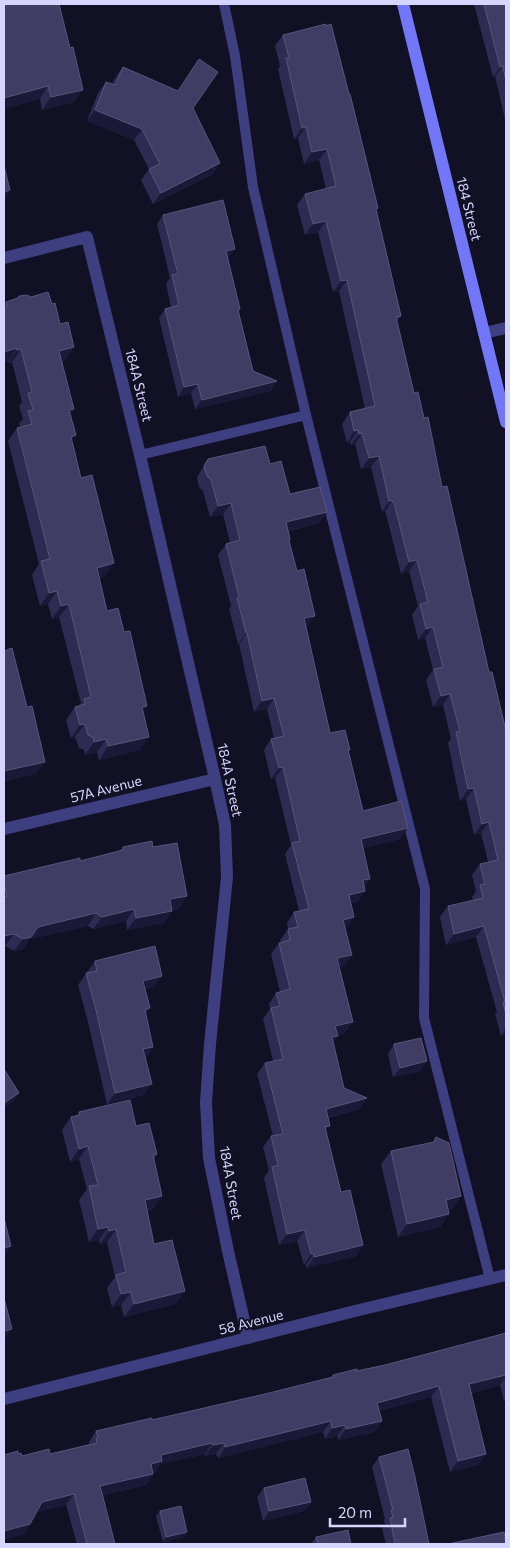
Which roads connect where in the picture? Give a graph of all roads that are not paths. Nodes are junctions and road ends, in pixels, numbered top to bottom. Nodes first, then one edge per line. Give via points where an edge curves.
1 (224, 4) edge
2 (403, 4) edge
3 (4, 258) edge
4 (506, 328) edge
5 (484, 333) junction
6 (306, 415) junction
7 (506, 422) edge
8 (140, 455) junction
9 (216, 779) junction
10 (4, 829) edge
11 (506, 1275) edge
12 (490, 1279) junction
13 (248, 1338) junction
14 (4, 1399) edge

1 - 6 lane via 235,56 253,187
2 - 5 main road, 184 Street
3 - 8 street, 184A Street via 87,237
4 - 5 street
5 - 7 main road, 184 Street
6 - 8 lane
6 - 12 lane via 425,889 424,1018
8 - 9 street, 184A Street
9 - 10 street, 57A Avenue
9 - 13 street, 184A Street via 225,825 227,877 206,1102 210,1158
11 - 12 street, 58 Avenue
12 - 13 street, 58 Avenue
13 - 14 street, 58 Avenue

